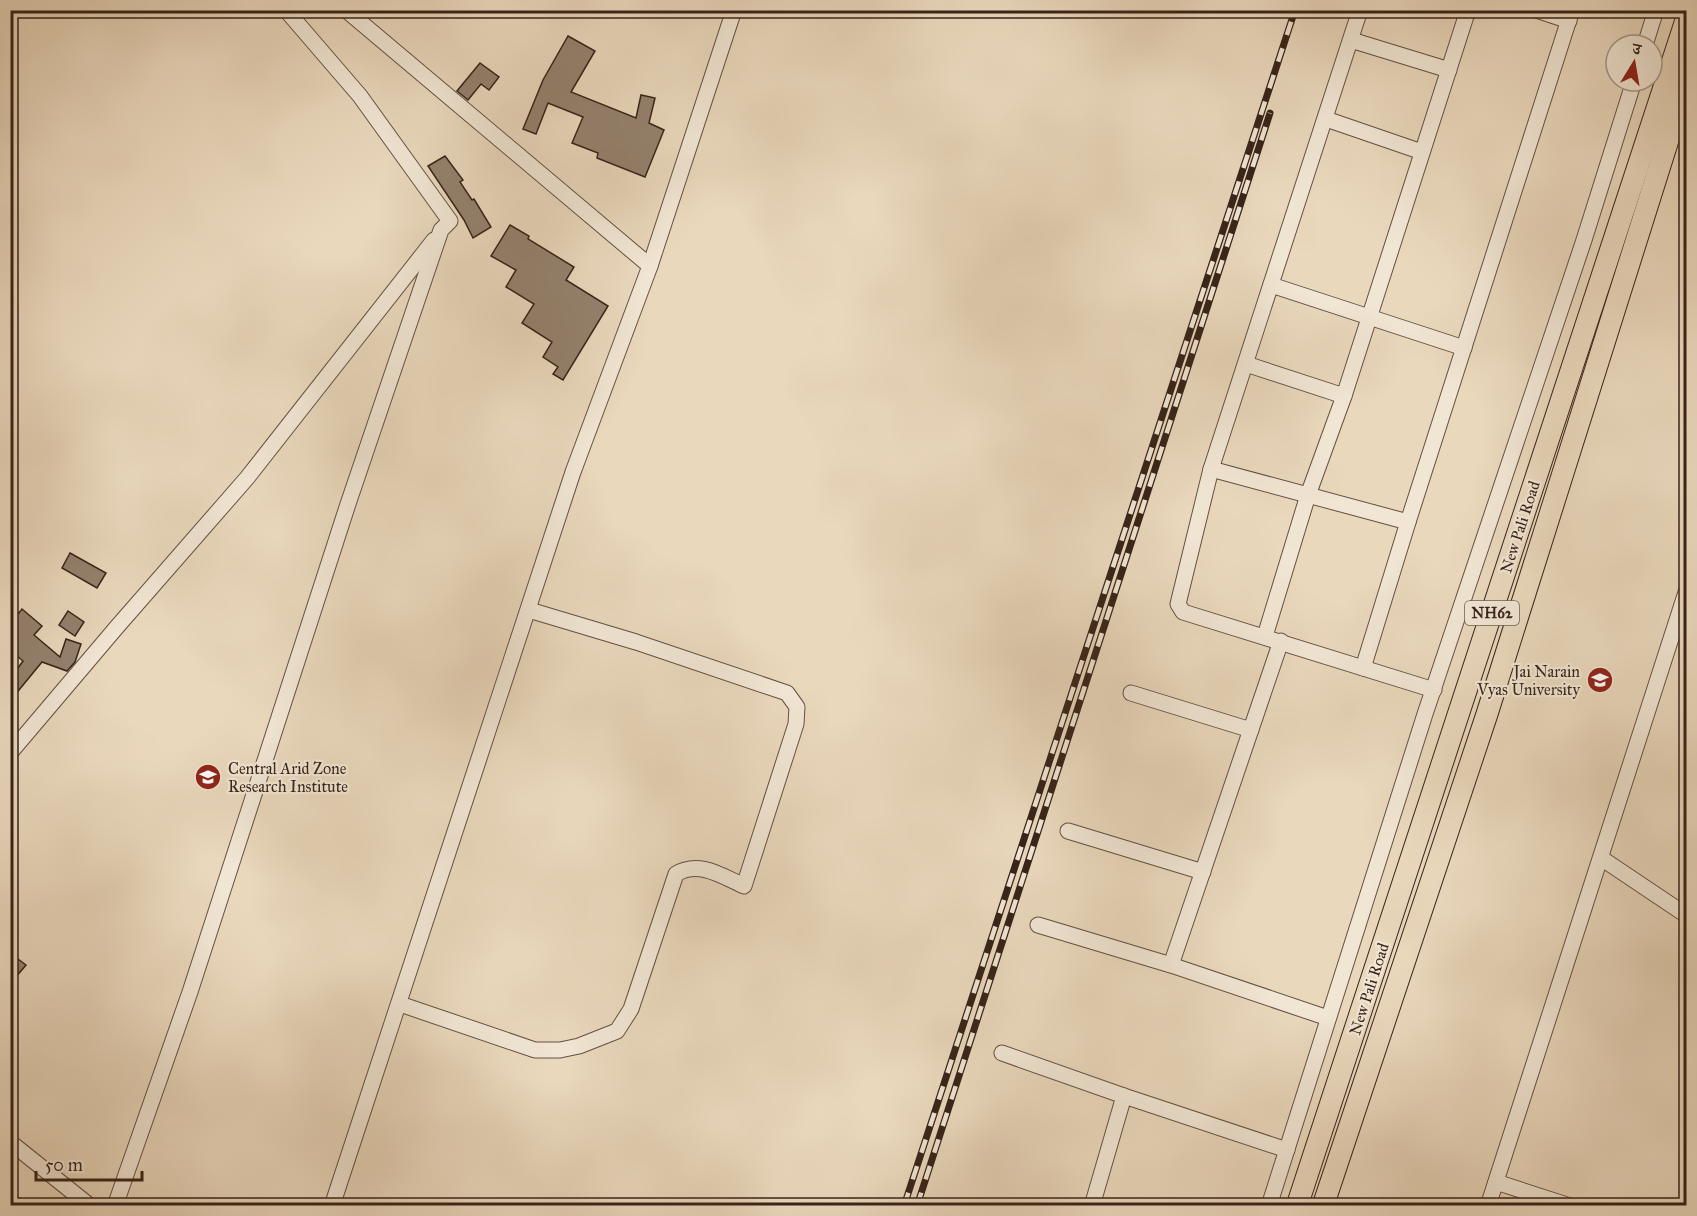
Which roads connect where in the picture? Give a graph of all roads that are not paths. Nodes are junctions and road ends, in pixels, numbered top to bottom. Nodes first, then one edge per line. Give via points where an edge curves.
1 (286, 10) edge
2 (346, 10) edge
3 (734, 10) edge
4 (1360, 10) edge
5 (1468, 10) edge
6 (1536, 10) edge
7 (1656, 10) edge
8 (1570, 16) edge
9 (1686, 20) edge
10 (1649, 33) edge
11 (1351, 40) junction
12 (1449, 70) junction
13 (1686, 83) edge
14 (1630, 93) edge
15 (1326, 119) junction
16 (1422, 152) junction
17 (441, 230) junction
18 (650, 266) junction
19 (1271, 285) junction
20 (1368, 317) junction
21 (1464, 348) junction
22 (1246, 364) junction
23 (1344, 396) junction
24 (1211, 469) junction
25 (1308, 495) junction
26 (1408, 522) junction
27 (1686, 592) edge
28 (529, 610) junction
29 (1265, 636) junction
30 (1281, 641) junction
31 (1363, 668) junction
32 (1434, 690) junction
33 (1131, 693) dead end
34 (1251, 730) junction
35 (10, 753) edge
36 (1068, 831) dead end
37 (1601, 858) junction
38 (1203, 872) junction
39 (1686, 915) edge
40 (1038, 925) dead end
41 (1171, 965) junction
42 (400, 1004) junction
43 (1328, 1018) junction
44 (1002, 1053) dead end
45 (1124, 1096) junction
46 (10, 1142) edge
47 (1287, 1150) junction
48 (1496, 1182) junction
49 (10, 1201) edge
50 (16, 1206) edge
51 (90, 1206) edge
52 (115, 1206) edge
53 (332, 1206) edge
54 (1092, 1206) edge
55 (1269, 1206) edge
56 (1298, 1206) edge
57 (1323, 1206) edge
58 (1488, 1206) edge
59 (1570, 1206) edge

1 - 17 street via 360,96 450,221
2 - 18 street
3 - 18 street
4 - 11 street
5 - 12 street
6 - 8 street
7 - 10 street
8 - 21 street
9 - 56 highway, New Pali Road / NH62
11 - 12 street
11 - 15 street
12 - 16 street
13 - 57 highway, New Pali Road / NH62 via 1487,714
14 - 32 street
15 - 16 street
15 - 19 street
16 - 20 street
17 - 35 street via 247,478
17 - 52 street via 190,992
18 - 28 street via 573,472
19 - 20 street
19 - 22 street
20 - 21 street
20 - 23 street
21 - 26 street
22 - 23 street
22 - 24 street
23 - 25 street
24 - 25 street
24 - 29 street via 1178,604 1183,612
25 - 26 street
25 - 29 street
26 - 31 street
27 - 37 street
28 - 42 street
28 - 42 street via 787,693 797,707 796,724 744,886 708,869 686,868 676,874 631,1009 617,1031 595,1041 560,1050 535,1050
29 - 30 street
30 - 31 street
30 - 34 street
31 - 32 street
32 - 43 street
33 - 34 street
34 - 38 street
36 - 38 street
37 - 39 street
37 - 48 street
38 - 41 street
40 - 41 street
41 - 43 street
42 - 53 street
43 - 47 street
44 - 45 street
45 - 47 street
45 - 54 street
46 - 51 street
47 - 55 street
48 - 58 street
48 - 59 street
49 - 50 street

